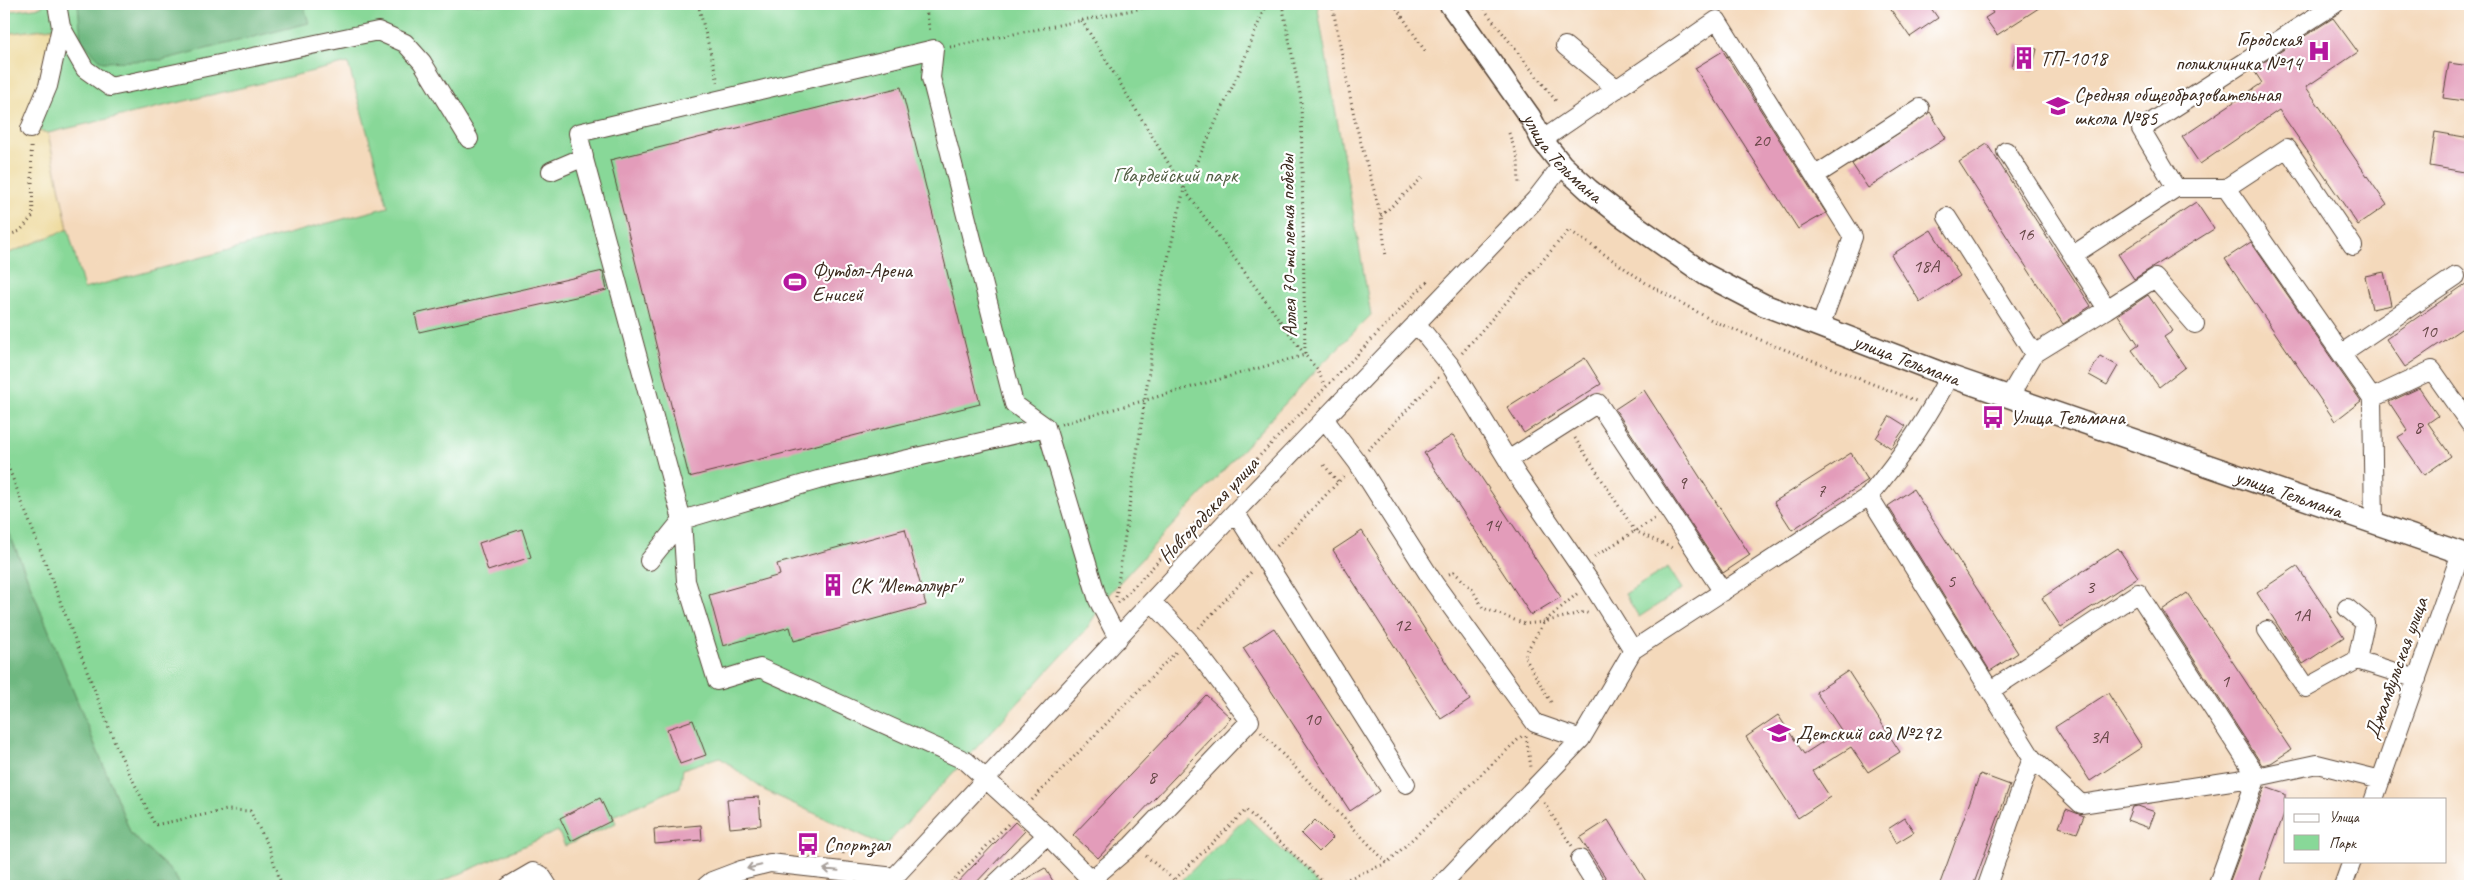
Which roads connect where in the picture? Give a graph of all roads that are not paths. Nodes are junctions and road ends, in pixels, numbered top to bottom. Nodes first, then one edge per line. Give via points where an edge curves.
1 (57, 4) edge
2 (1450, 4) edge
3 (2335, 4) edge
4 (60, 26) junction
5 (1565, 46) dead end
6 (1617, 89) junction
7 (1920, 108) dead end
8 (30, 128) road end
9 (469, 139) dead end
10 (1542, 140) junction
11 (2006, 151) dead end
12 (584, 157) junction
13 (1562, 165) junction
14 (551, 171) dead end
15 (1816, 176) junction
16 (2176, 188) junction
17 (2226, 188) junction
18 (1947, 217) dead end
19 (2353, 246) dead end
20 (2073, 255) junction
21 (2456, 276) dead end
22 (2107, 309) junction
23 (1416, 323) junction
24 (2195, 324) dead end
25 (1820, 327) junction
26 (2342, 353) junction
27 (2034, 354) junction
28 (1949, 376) junction
29 (2009, 397) junction
30 (2372, 398) junction
31 (1325, 420) junction
32 (2470, 424) edge
33 (1046, 427) junction
34 (1508, 460) junction
35 (1869, 496) junction
36 (1235, 512) junction
37 (682, 520) junction
38 (2374, 522) junction
39 (2466, 555) edge
40 (649, 561) dead end
41 (1723, 592) junction
42 (1153, 603) junction
43 (2347, 608) dead end
44 (2268, 630) dead end
45 (1118, 639) junction
46 (1633, 650) junction
47 (2357, 660) junction
48 (2417, 679) junction
49 (1991, 690) junction
50 (1581, 740) junction
51 (2032, 758) junction
52 (2257, 777) junction
53 (988, 779) junction
54 (2381, 780) junction
55 (1406, 784) dead end
56 (2374, 798) edge
57 (1046, 835) junction
58 (1580, 859) dead end
59 (2352, 862) edge
60 (1009, 880) edge
61 (891, 882) edge
62 (1095, 883) edge
63 (509, 886) edge
64 (548, 886) edge
65 (706, 886) edge
66 (993, 886) edge
67 (1440, 886) edge
68 (1596, 886) edge
69 (1987, 886) edge
70 (2217, 886) edge
71 (2343, 886) edge

1 - 4 street
2 - 10 main road, улица Тельмана
3 - 16 street via 2141,129
4 - 8 street via 48,86
4 - 9 street via 85,69 110,87 378,31 405,43 422,62
5 - 6 street
6 - 10 street
6 - 15 street via 1717,20
7 - 15 street
10 - 13 main road, улица Тельмана
11 - 20 street
12 - 14 street
12 - 33 street via 578,133 934,49 931,78 1014,404
12 - 37 street
13 - 23 street, Новгородская улица via 1535,200
13 - 25 main road, улица Тельмана via 1622,216 1706,275 1764,305
15 - 25 street via 1853,237
16 - 17 street
16 - 20 street
17 - 19 street via 2287,148
17 - 26 street
18 - 27 street
20 - 22 street
21 - 26 street
22 - 24 street via 2155,278
22 - 27 street
23 - 31 street, Новгородская улица
23 - 34 street via 1450,365
25 - 28 main road, улица Тельмана
26 - 30 street
27 - 29 street
28 - 29 main road, улица Тельмана
28 - 35 street via 1933,408 1894,466
29 - 38 main road, улица Тельмана
30 - 32 street via 2432,370
30 - 38 street
31 - 36 street, Новгородская улица
31 - 50 street via 1357,462 1434,583 1535,723
33 - 37 street via 818,480
33 - 45 street via 1098,600
34 - 41 street via 1598,403
34 - 46 street
35 - 41 street
35 - 49 street
36 - 42 street, Новгородская улица
36 - 55 street
37 - 40 street
37 - 53 street via 686,580 718,681 760,668 966,761
38 - 39 main road, улица Тельмана
39 - 48 street, Джамбульская улица
41 - 46 street
42 - 45 street, Новгородская улица
42 - 62 street via 1188,640 1250,721
43 - 47 street via 2364,623
44 - 47 street via 2306,688
45 - 53 street, Новгородская улица
46 - 50 street
47 - 48 street
48 - 54 street, Джамбульская улица
49 - 51 street
49 - 52 street via 2138,593
50 - 67 street
51 - 52 street via 2081,804
51 - 69 street
52 - 54 street via 2317,764
52 - 70 street
53 - 57 street
53 - 61 street, Новгородская улица
54 - 56 street, Джамбульская улица
57 - 60 street
57 - 62 street
58 - 68 street
59 - 71 street
60 - 66 street
61 -> 65 street via 770,863 741,870
63 - 64 street via 533,872 540,875

